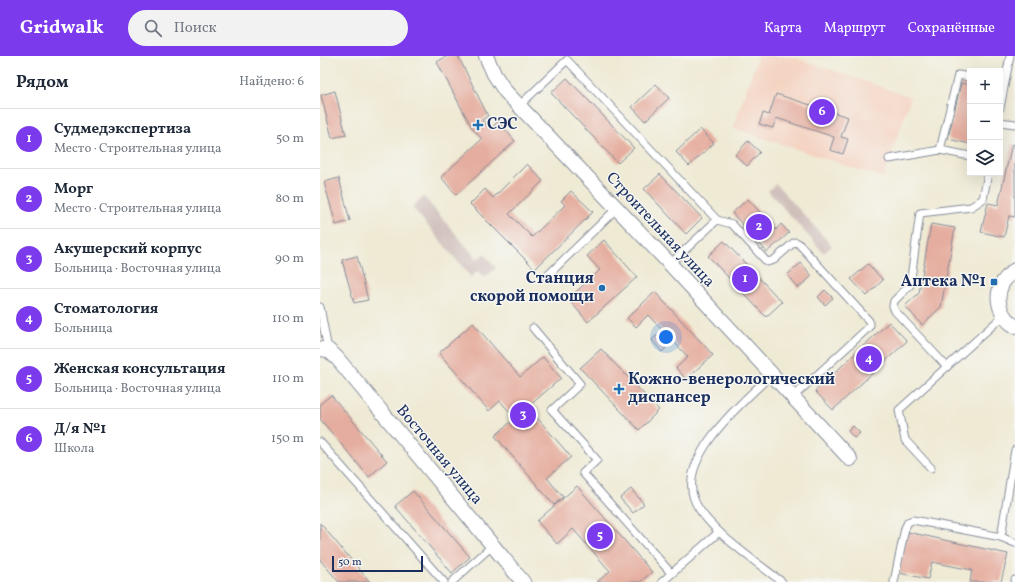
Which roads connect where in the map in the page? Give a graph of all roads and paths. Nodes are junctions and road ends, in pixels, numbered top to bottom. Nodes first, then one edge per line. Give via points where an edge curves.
1 (486, 56) edge
2 (1010, 56) edge
3 (967, 77) edge
4 (1003, 81) edge
5 (519, 106) junction
6 (1003, 122) edge
7 (1015, 124) edge
8 (940, 150) junction
9 (967, 155) edge
10 (890, 159) dead end
11 (987, 176) edge
12 (616, 209) junction
13 (717, 220) junction
14 (670, 264) junction
15 (1015, 270) edge
16 (546, 277) dead end
17 (320, 307) edge
18 (1003, 316) junction
19 (1015, 326) edge
20 (533, 328) dead end
21 (324, 349) edge
22 (947, 367) junction
23 (772, 374) junction
24 (793, 398) junction
25 (320, 442) edge
26 (1015, 450) edge
27 (850, 459) dead end
28 (931, 468) dead end
29 (719, 532) junction
30 (1001, 537) junction
31 (1015, 543) edge
32 (492, 546) junction
33 (671, 574) junction
34 (444, 582) edge
35 (452, 582) edge
36 (523, 582) edge
37 (662, 582) edge
38 (782, 582) edge
39 (894, 582) edge

1 - 5 street, Строительная улица via 505,91
2 - 4 lane
3 - 8 lane via 958,75
5 - 12 street, Строительная улица
5 - 13 lane via 567,60
6 - 7 lane
8 - 9 lane
8 - 10 lane
11 - 22 lane via 983,199 971,207 920,213 910,285 894,300 895,311
12 - 14 street, Строительная улица
12 - 16 lane
13 - 14 lane
13 - 24 lane via 732,224 767,262 774,260 795,242 798,243 869,321 868,328
14 - 23 street, Строительная улица
15 - 18 street via 1007,276 998,295
17 - 21 lane
18 - 19 street
18 - 22 lane
20 - 33 lane via 580,384 552,410 597,460 583,472
21 - 32 street, Восточная улица via 336,358
22 - 28 lane via 899,410 905,440
23 - 24 street, Строительная улица
23 - 29 lane via 718,427 694,470 691,485 694,500
24 - 27 street, Строительная улица
25 - 34 lane
26 - 30 lane
29 - 33 lane
29 - 38 lane
30 - 31 lane
30 - 39 lane via 913,520 908,522 904,528
32 - 35 lane
32 - 36 street, Восточная улица
33 - 37 lane

